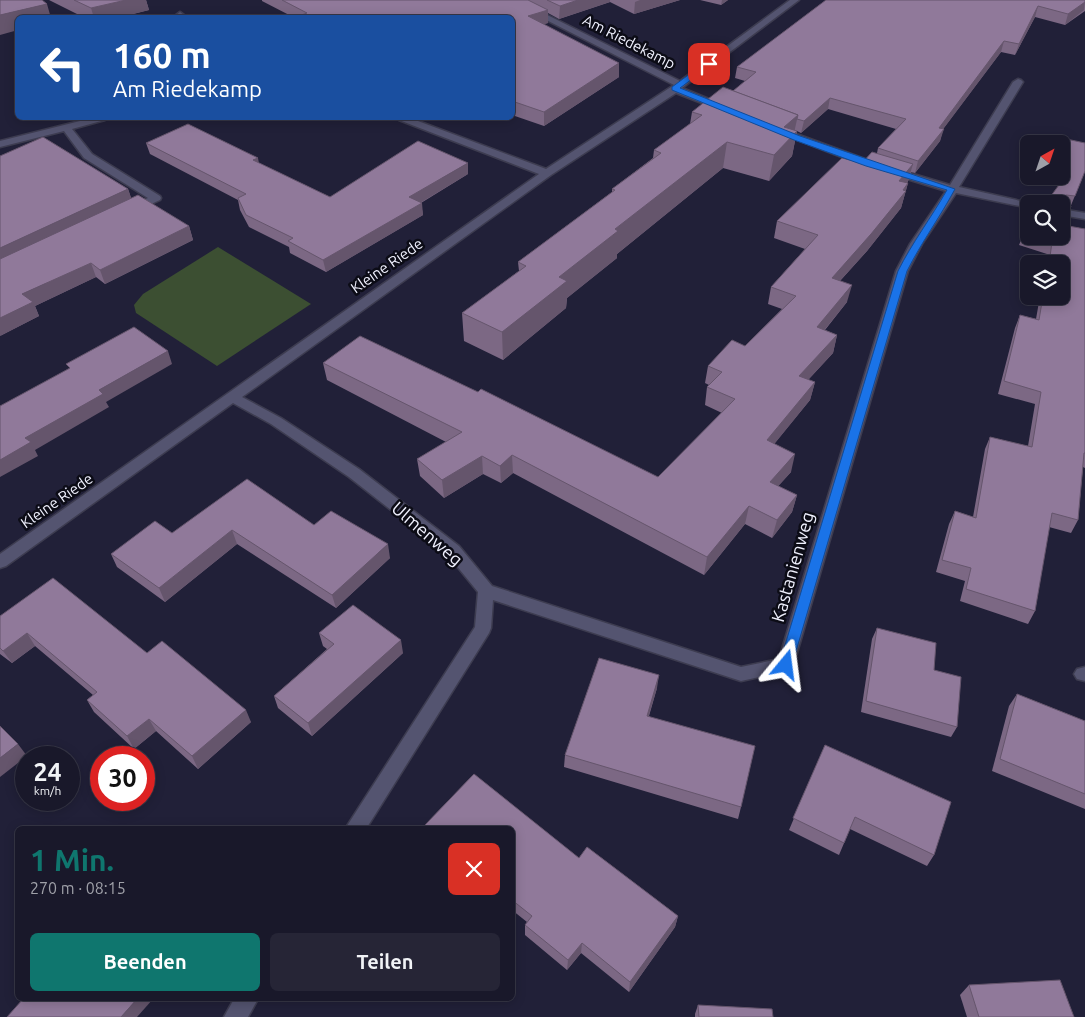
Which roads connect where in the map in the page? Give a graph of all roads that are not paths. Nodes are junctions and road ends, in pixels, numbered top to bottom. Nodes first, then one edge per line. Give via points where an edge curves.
1 (511, 0) edge
2 (795, 0) edge
3 (1018, 82) dead end
4 (677, 87) junction
5 (736, 113) edge
6 (94, 120) edge
7 (407, 120) edge
8 (66, 127) junction
9 (771, 128) edge
10 (0, 144) edge
11 (548, 173) junction
12 (951, 189) junction
13 (1020, 203) edge
14 (121, 214) edge
15 (1070, 214) edge
16 (1085, 216) edge
17 (233, 398) junction
18 (0, 562) edge
19 (486, 591) junction
20 (357, 826) edge
21 (246, 1001) edge
22 (236, 1017) edge

1 - 4 street, Am Riedekamp
2 - 4 street, Kleine Riede
3 - 12 street
4 - 5 street, Am Riedekamp
4 - 11 street, Kleine Riede
6 - 8 street
7 - 11 street
8 - 10 street
8 - 14 street via 88,156 156,198
9 - 12 street via 869,164
11 - 17 street, Kleine Riede
12 - 13 street
12 - 19 street, Kastanienweg via 902,271 786,665 741,674
15 - 16 street
17 - 18 street, Kleine Riede
17 - 19 street, Ulmenweg via 276,421 354,473 452,550
19 - 20 street via 483,628
21 - 22 street

